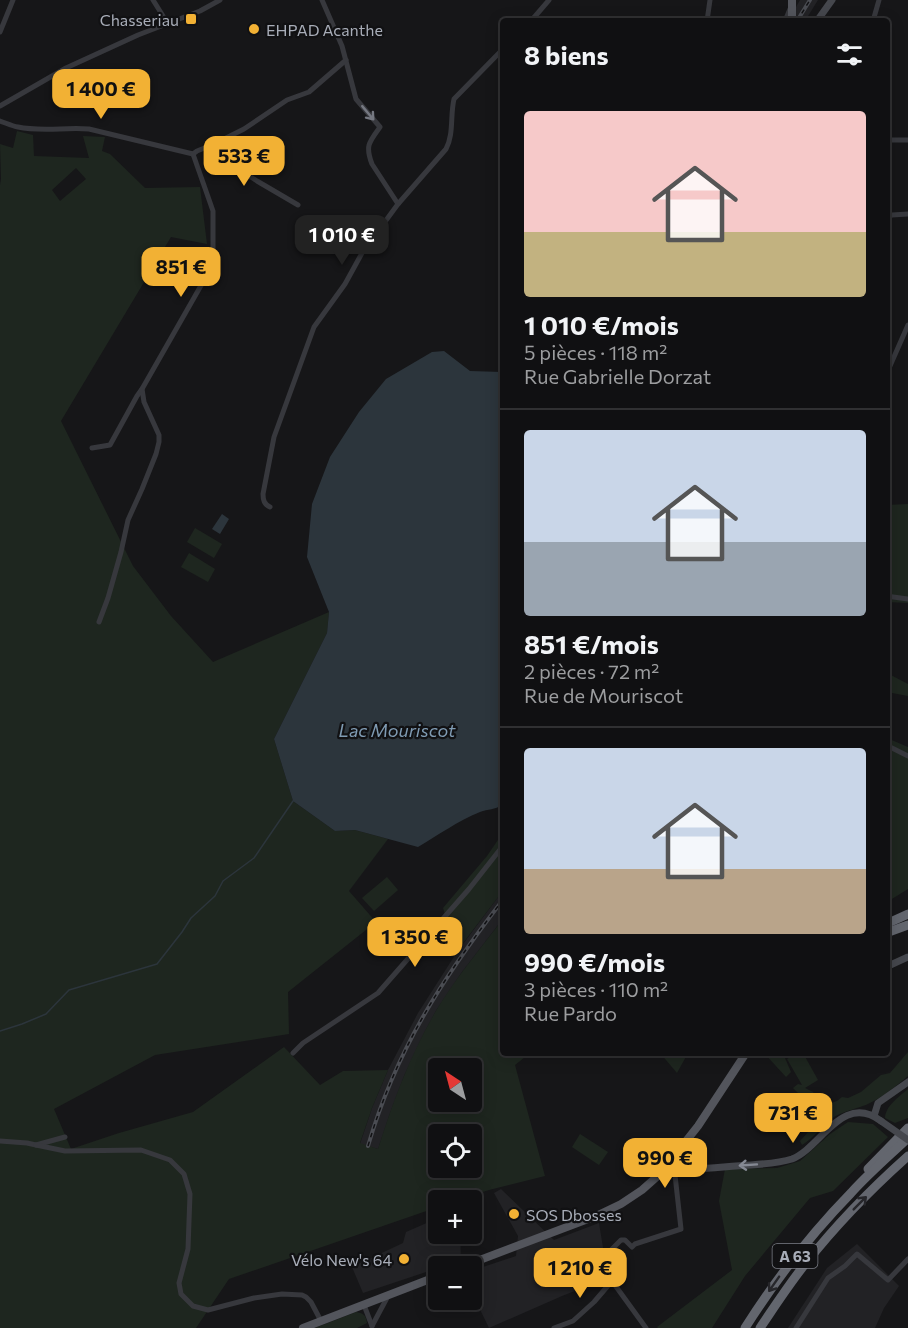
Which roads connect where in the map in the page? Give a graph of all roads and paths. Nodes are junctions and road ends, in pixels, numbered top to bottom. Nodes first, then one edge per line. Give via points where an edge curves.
1 (13, 0) edge
2 (153, 0) edge
3 (219, 0) edge
4 (322, 0) edge
5 (549, 0) edge
6 (710, 0) edge
7 (793, 0) edge
8 (832, 0) edge
9 (879, 0) edge
10 (534, 18) edge
11 (707, 18) edge
12 (785, 18) edge
13 (792, 18) edge
14 (819, 18) edge
15 (874, 18) edge
16 (2, 21) edge
17 (168, 24) junction
18 (0, 32) edge
19 (500, 55) edge
20 (346, 60) junction
21 (0, 106) edge
22 (0, 121) edge
23 (890, 140) edge
24 (908, 140) edge
25 (212, 145) junction
26 (193, 154) junction
27 (398, 204) junction
28 (298, 205) dead end
29 (908, 214) edge
30 (890, 216) edge
31 (908, 325) edge
32 (890, 366) edge
33 (142, 389) junction
34 (92, 448) dead end
35 (270, 507) dead end
36 (890, 597) edge
37 (908, 599) edge
38 (99, 622) dead end
39 (890, 748) edge
40 (908, 756) edge
41 (500, 849) edge
42 (908, 925) edge
43 (890, 932) edge
44 (908, 957) edge
45 (890, 965) edge
46 (293, 1053) dead end
47 (739, 1056) edge
48 (744, 1056) edge
49 (908, 1082) edge
50 (878, 1103) junction
51 (861, 1113) junction
52 (874, 1116) junction
53 (698, 1126) junction
54 (908, 1128) edge
55 (66, 1137) dead end
56 (908, 1139) edge
57 (0, 1141) edge
58 (36, 1144) junction
59 (908, 1156) edge
60 (672, 1158) junction
61 (908, 1164) edge
62 (688, 1165) junction
63 (895, 1168) junction
64 (852, 1191) junction
65 (482, 1259) edge
66 (908, 1259) edge
67 (428, 1280) edge
68 (612, 1281) junction
69 (388, 1295) junction
70 (364, 1305) junction
71 (321, 1321) junction
72 (372, 1327) edge
73 (303, 1328) edge
74 (554, 1328) edge
75 (646, 1328) edge
76 (745, 1328) edge
77 (760, 1328) edge
78 (796, 1328) edge

1 - 16 street
2 - 17 street
3 - 17 street
4 - 20 street
5 - 10 street
6 - 11 street
7 - 12 street
7 - 13 main road, bridge
8 - 14 street
9 - 15 street
16 - 18 street
17 - 21 street via 66,68
19 - 27 street via 454,99 446,149
20 - 25 street via 317,87 287,100
20 -> 27 street via 356,99 380,127 368,144 369,158
22 - 26 street via 35,129 89,129
23 - 24 street
25 - 26 street
25 - 28 street via 223,159
26 - 33 street via 213,211 213,262
27 - 35 street via 314,327 274,437 263,494
29 - 30 street
31 - 32 street
33 - 34 street via 110,445
33 - 38 street via 159,442 128,520
36 - 37 street
39 - 40 street
41 - 46 street via 378,993
42 - 43 highway
44 - 45 street
47 - 60 main road
48 - 53 main road
49 - 50 street
50 - 51 street
50 - 52 street
51 - 52 street
51 -> 62 street via 841,1119 794,1158 696,1169
52 - 56 street, bridge
53 - 60 main road
53 - 62 street via 686,1146
54 - 64 highway
55 - 58 street
56 - 64 highway, A 63
57 - 58 street
58 - 71 street via 65,1151 141,1150 170,1160 184,1174 190,1194 181,1294 193,1306 208,1310 254,1298 302,1295 312,1302
59 - 63 highway, A 63
60 - 65 main road via 660,1174 621,1204
61 - 63 highway
62 - 68 street via 675,1175 681,1229 632,1247 621,1240 607,1259
77 -> 63 highway, A 63 via 826,1239
64 -> 76 highway, A 63 via 790,1263
66 - 78 street via 888,1280 857,1254 828,1278
67 - 69 main road
68 - 74 street via 573,1321
68 - 75 street
69 - 70 main road
69 - 72 street
70 - 71 main road
70 - 72 street
71 - 73 main road

